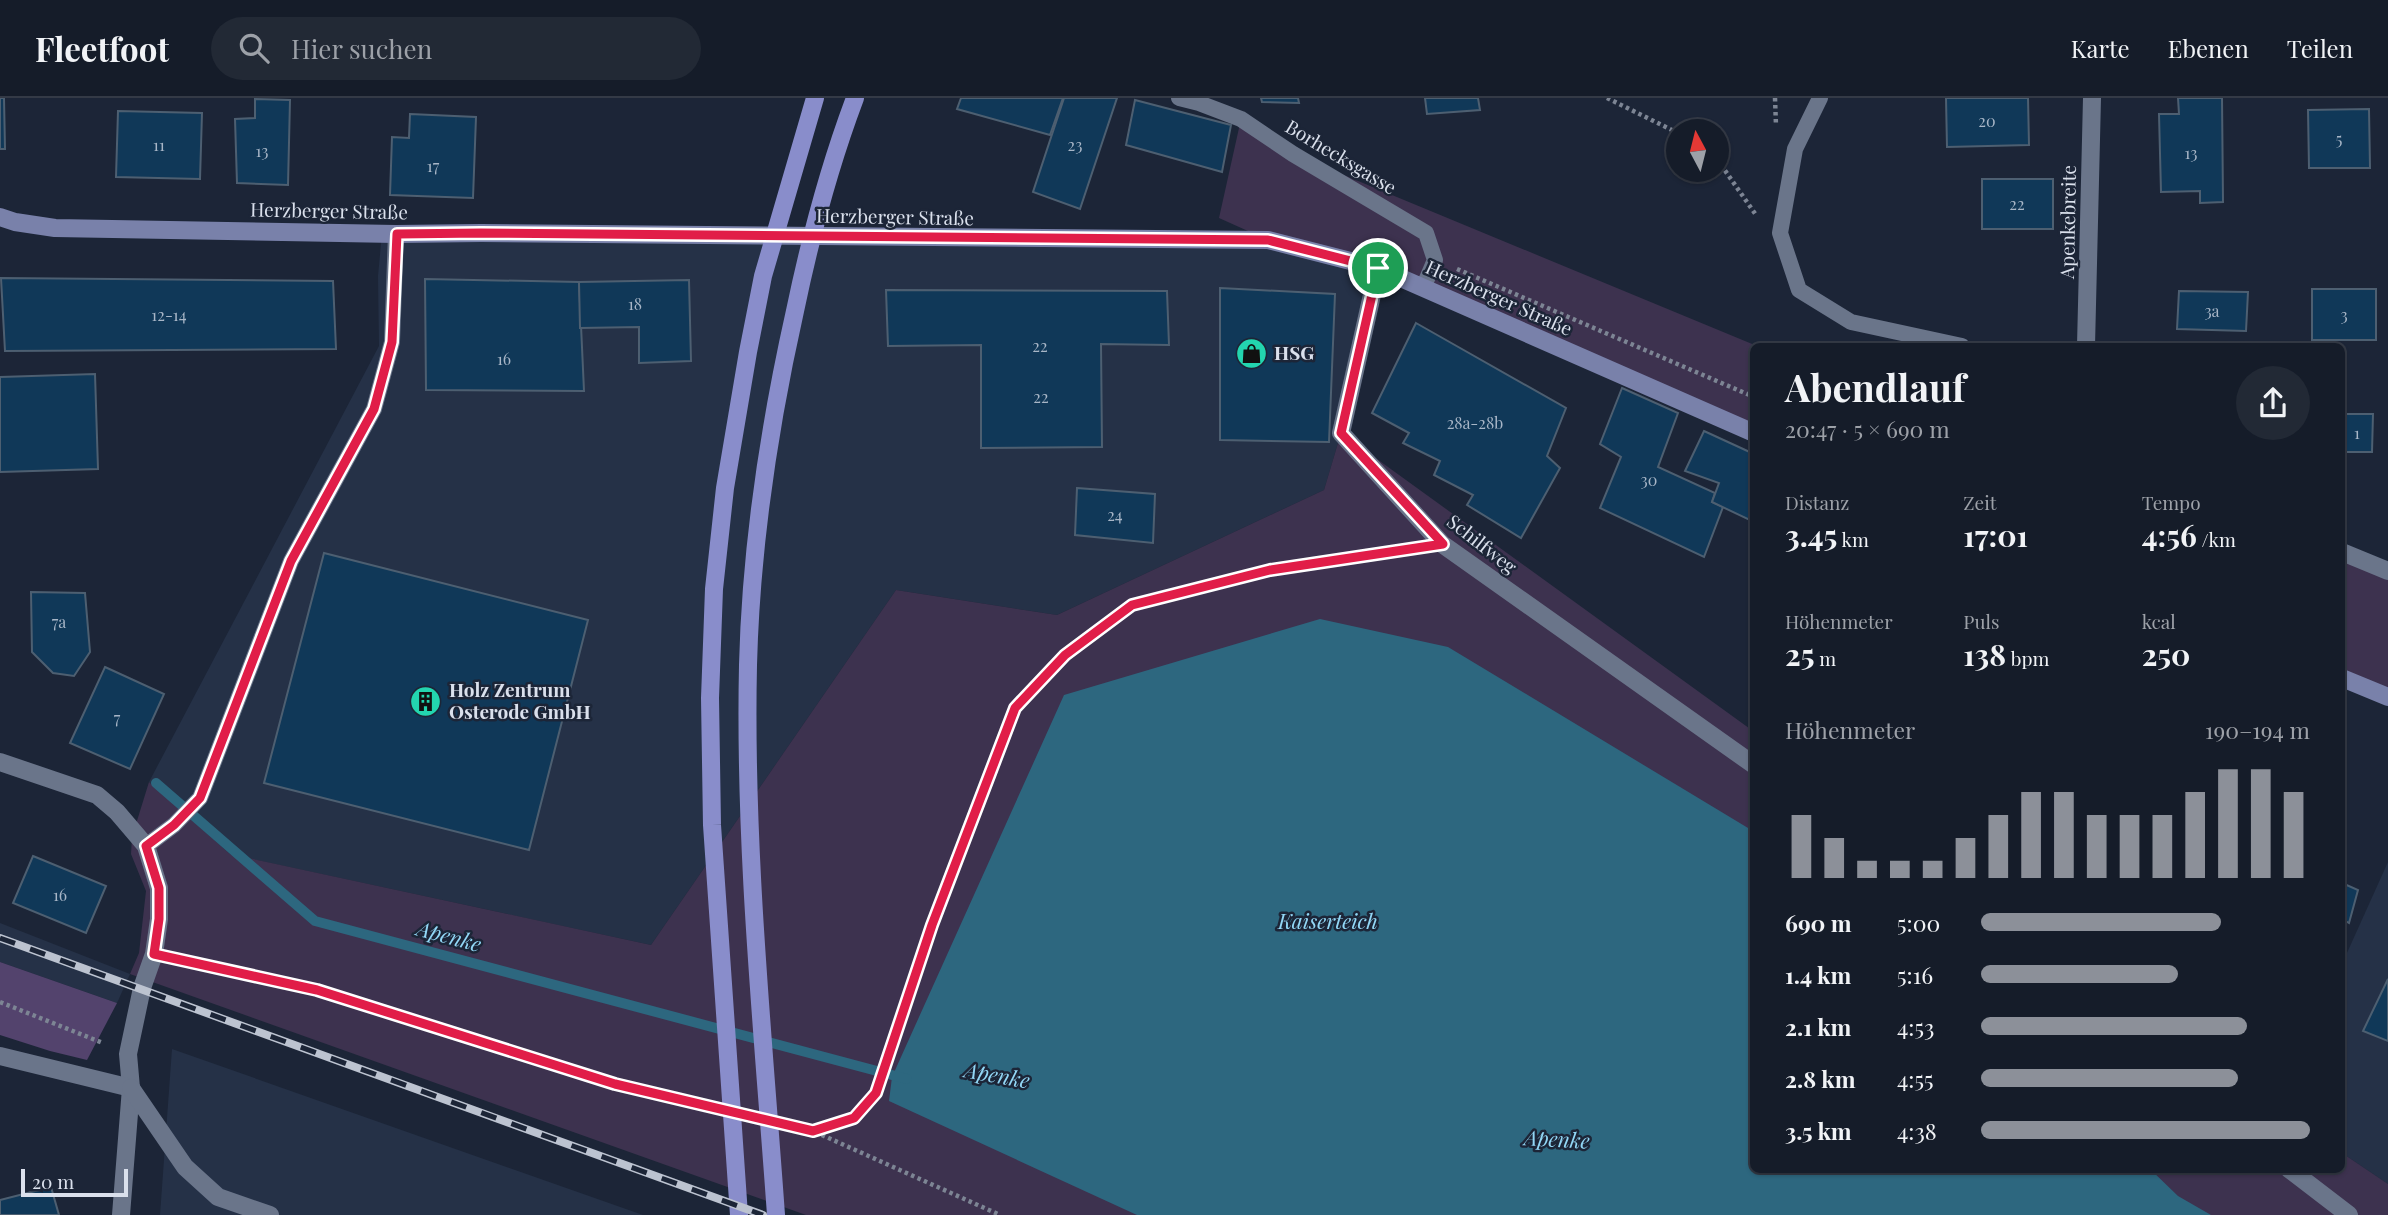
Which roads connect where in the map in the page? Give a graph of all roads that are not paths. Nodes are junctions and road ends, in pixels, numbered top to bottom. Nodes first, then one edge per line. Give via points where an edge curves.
1 (815, 98) edge
2 (1179, 98) edge
3 (1820, 98) edge
4 (2092, 98) edge
5 (855, 100) edge
6 (0, 217) edge
7 (397, 234) junction
8 (1378, 268) junction
9 (1423, 288) junction
10 (1948, 343) edge
11 (2085, 343) edge
12 (1750, 431) edge
13 (2345, 553) edge
14 (2388, 571) edge
15 (2345, 679) edge
16 (2388, 697) edge
17 (0, 762) edge
18 (1750, 762) edge
19 (146, 846) junction
20 (0, 1056) edge
21 (131, 1088) junction
22 (2294, 1173) edge
23 (121, 1215) edge
24 (270, 1215) edge
25 (739, 1215) edge
26 (776, 1215) edge
27 (2349, 1215) edge

1 - 25 main road via 763,276 725,488 714,589 712,825
2 - 9 lane, Borhecksgasse via 1241,119 1426,233 1435,260
3 - 10 lane via 1795,149 1780,233 1798,290 1851,322
4 - 11 street, Apenkebreite
5 - 26 main road via 810,240 784,359 759,514 751,603 748,771
6 - 7 street, Herzberger Straße via 55,228
7 - 8 street, Herzberger Straße via 1268,240
7 - 19 lane via 392,342 374,409 291,561 200,798
8 - 9 street, Herzberger Straße
8 - 18 street, Schilfweg via 1341,433 1443,544
9 - 12 street, Herzberger Straße
13 - 14 street
15 - 16 street
17 - 19 street via 97,795
19 - 21 street via 159,888 159,919 128,1054
20 - 21 street
21 - 23 street
21 - 24 street via 185,1167 218,1197
22 - 27 street

